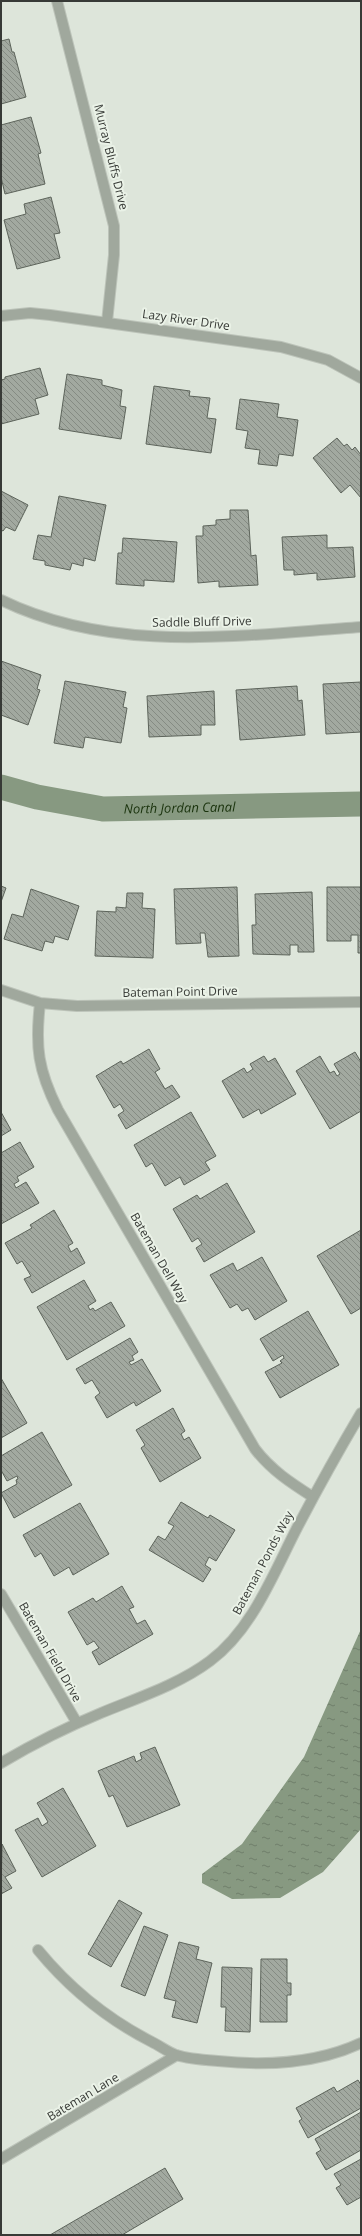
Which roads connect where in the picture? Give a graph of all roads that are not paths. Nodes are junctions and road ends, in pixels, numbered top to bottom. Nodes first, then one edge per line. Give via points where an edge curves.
1 (57, 1) edge
2 (1, 316) edge
3 (107, 322) junction
4 (361, 378) edge
5 (1, 600) edge
6 (361, 626) edge
7 (1, 990) edge
8 (361, 1002) edge
9 (40, 1003) junction
10 (361, 1413) edge
11 (313, 1497) junction
12 (1, 1594) edge
13 (77, 1723) junction
14 (1, 1763) edge
15 (38, 1950) dead end
16 (361, 2043) edge
17 (177, 2055) junction
18 (1, 2159) edge

1 - 3 street, Murray Bluffs Drive via 114,226 114,255
2 - 3 street, Lazy River Drive via 30,313
3 - 4 street, Lazy River Drive via 289,349 328,360
5 - 6 street, Saddle Bluff Drive via 70,625 163,638
7 - 9 street, Bateman Point Drive
8 - 9 street, Bateman Point Drive via 120,1006
9 - 11 street, Bateman Dell Way via 36,1044 41,1070 58,1110 255,1449 276,1473
10 - 11 street, Bateman Ponds Way
11 - 13 street, Bateman Ponds Way via 257,1605 241,1629 223,1649 196,1671 173,1683
12 - 13 street, Bateman Field Drive
13 - 14 street, Bateman Ponds Way
15 - 17 street via 72,1988 93,2006 126,2029
16 - 17 street via 316,2058 283,2063 243,2064
17 - 18 street, Bateman Lane

